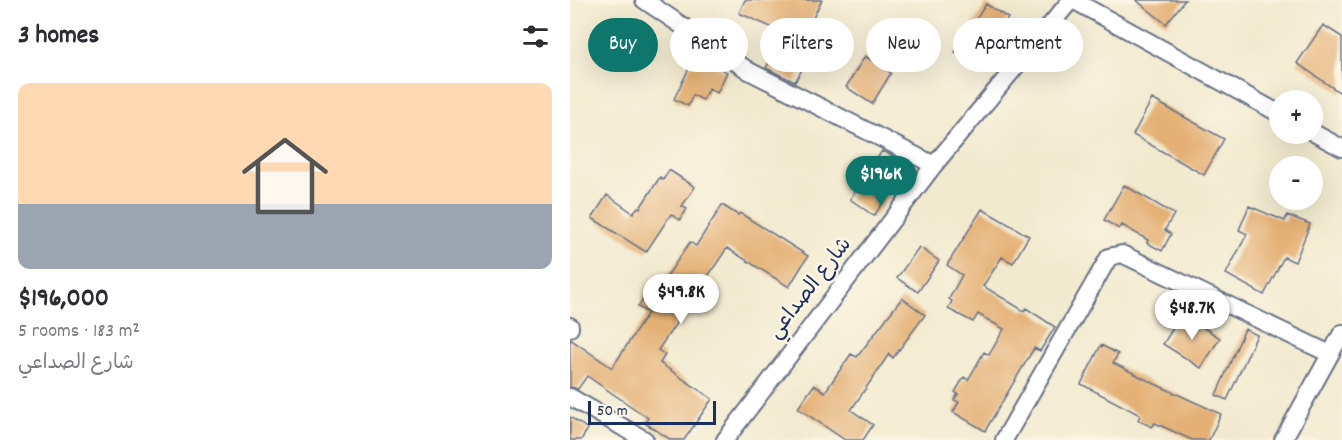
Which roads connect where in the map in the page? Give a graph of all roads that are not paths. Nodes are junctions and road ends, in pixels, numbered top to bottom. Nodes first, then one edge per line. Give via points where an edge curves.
1 (644, 0) edge
2 (1072, 0) edge
3 (1269, 108) edge
4 (1323, 138) edge
5 (1342, 148) edge
6 (934, 165) junction
7 (1342, 333) edge
8 (1330, 354) junction
9 (570, 397) edge
10 (645, 440) edge
11 (725, 440) edge
12 (1004, 440) edge
13 (1283, 440) edge

1 - 6 street via 749,71
2 - 3 street
2 - 6 street, شارع الصداعي
4 - 5 street
6 - 11 street, شارع الصداعي
7 - 8 street
8 - 12 street via 1122,254 1115,255 1109,257
8 - 13 street
9 - 10 street

